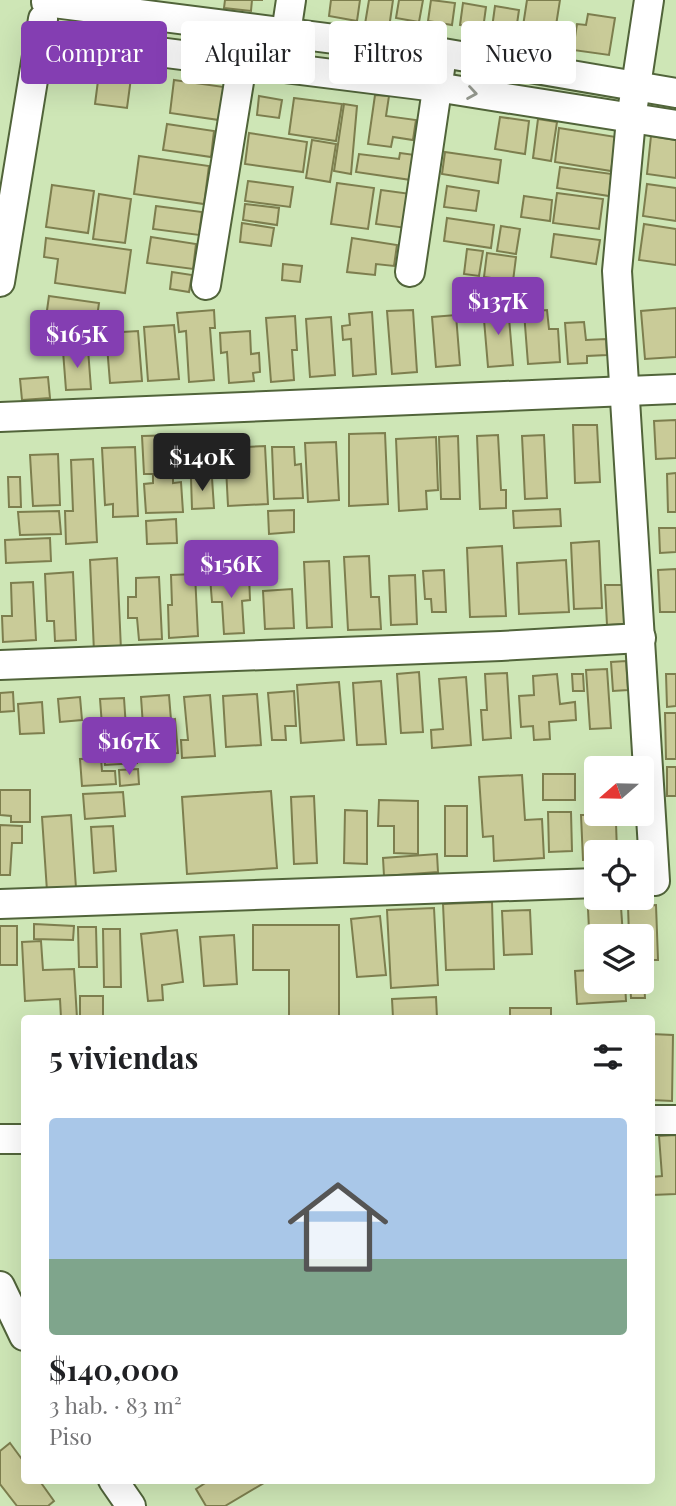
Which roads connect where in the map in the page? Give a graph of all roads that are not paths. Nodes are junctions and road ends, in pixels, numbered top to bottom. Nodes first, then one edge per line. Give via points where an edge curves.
1 (291, 0) edge
2 (649, 0) edge
3 (46, 1) edge
4 (85, 4) edge
5 (43, 21) edge
6 (200, 21) edge
7 (288, 21) edge
8 (447, 53) edge
9 (315, 71) edge
10 (30, 84) edge
11 (239, 84) edge
12 (437, 84) edge
13 (436, 87) junction
14 (637, 88) junction
15 (676, 93) edge
16 (631, 119) junction
17 (676, 125) edge
18 (7, 188) edge
19 (410, 272) dead end
20 (0, 282) edge
21 (206, 285) dead end
22 (676, 389) edge
23 (625, 391) junction
24 (0, 416) edge
25 (641, 638) junction
26 (0, 665) edge
27 (658, 881) edge
28 (584, 883) edge
29 (0, 904) edge
30 (655, 1120) edge
31 (676, 1120) edge
32 (0, 1139) edge
33 (21, 1139) edge
34 (0, 1286) edge
35 (21, 1330) edge
36 (116, 1484) edge
37 (131, 1506) edge

1 - 7 street
2 - 14 street
3 - 4 street
3 - 5 street
4 - 6 street
8 - 14 street
9 - 13 street
10 - 18 street
11 - 21 street
12 - 13 street
13 -> 16 street
13 - 19 street
14 - 15 street
14 - 16 street
16 - 17 street
16 - 23 street via 617,271
18 - 20 street
22 - 23 street
23 - 24 street
23 - 25 street
25 - 26 street
25 - 27 street
28 - 29 street
30 - 31 street
32 - 33 street
34 - 35 street
36 - 37 street

